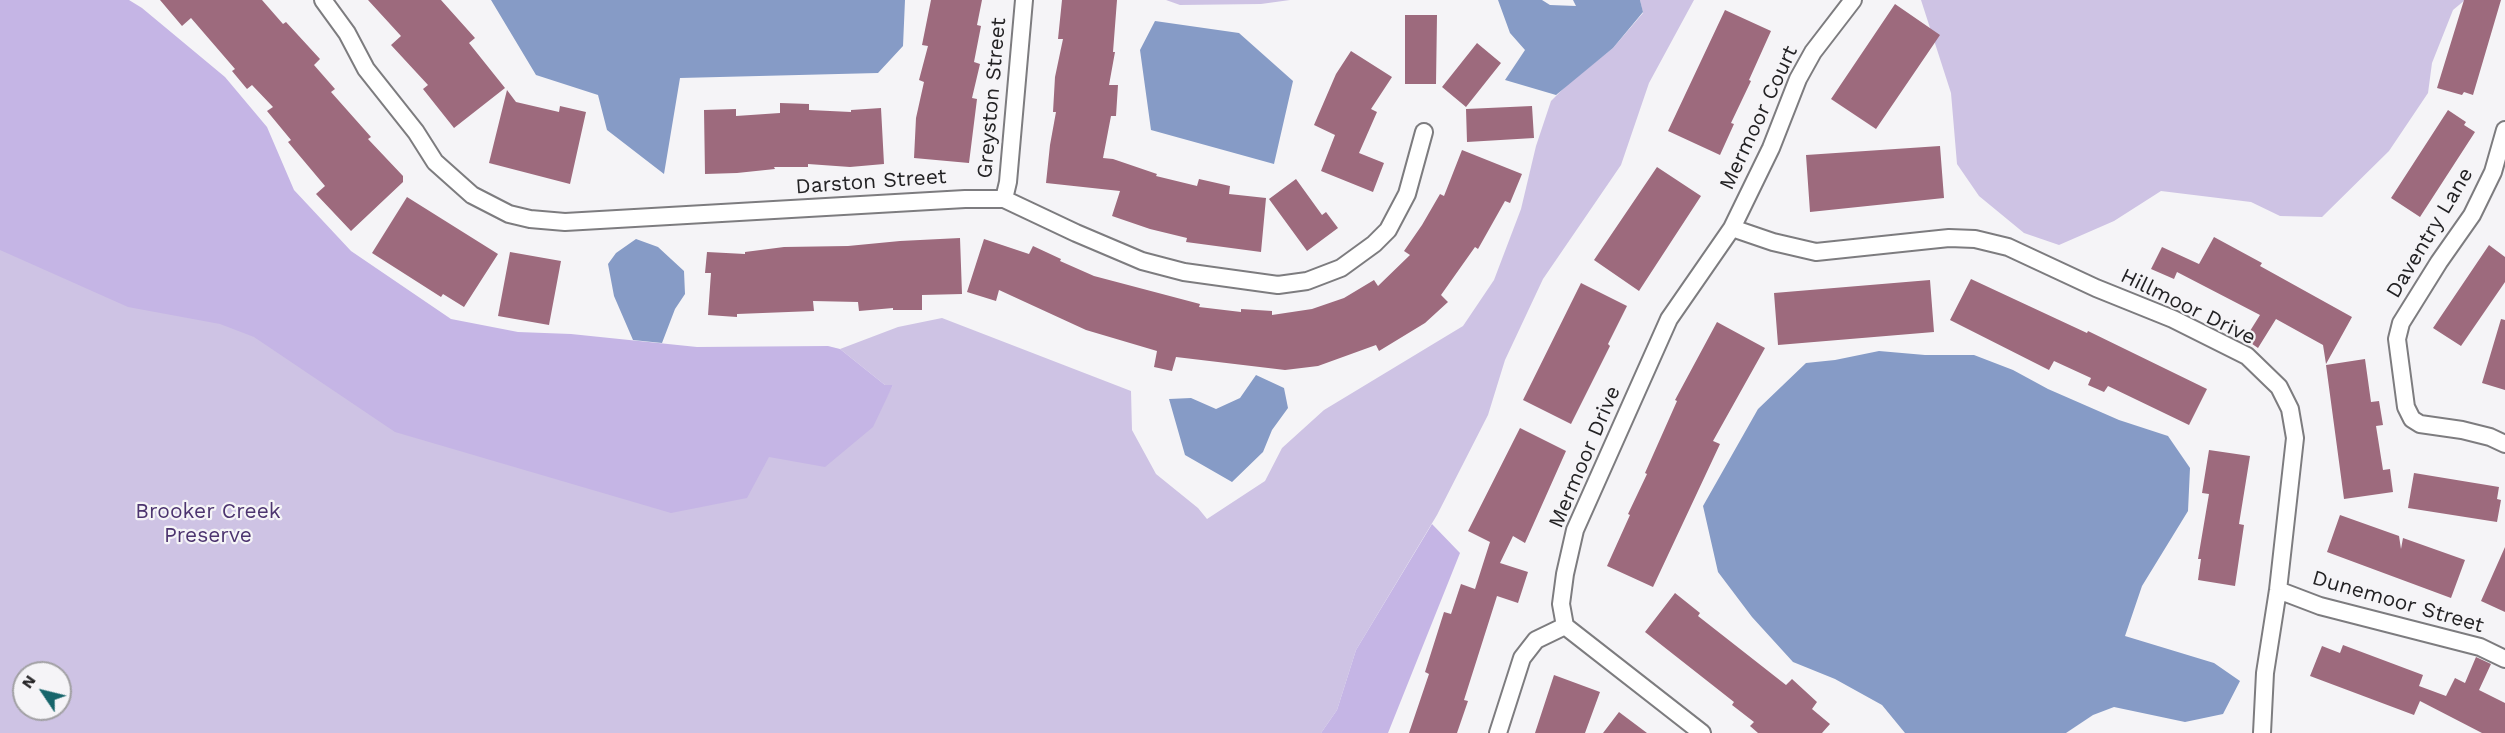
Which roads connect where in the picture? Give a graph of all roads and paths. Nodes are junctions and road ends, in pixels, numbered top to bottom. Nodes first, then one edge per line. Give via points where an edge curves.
1 (323, 0) edge
2 (1024, 0) edge
3 (1853, 0) edge
4 (2505, 130) edge
5 (1424, 132) dead end
6 (1004, 199) junction
7 (1732, 228) junction
8 (2505, 444) edge
9 (2278, 590) junction
10 (1565, 626) junction
11 (2505, 659) edge
12 (1498, 733) edge
13 (1702, 733) edge
14 (2262, 733) edge

1 - 6 street, Darston Street via 366,69 435,162 472,195 509,214 565,222
2 - 6 street, Greyston Street
3 - 7 street, Mermoor Court via 1813,52 1798,80 1771,148
4 - 8 street, Daventry Lane via 2493,172 2472,215 2402,323 2397,339 2406,407 2412,419
5 - 6 street, Darston Street via 1407,194 1388,230 1341,268 1307,281 1278,285 1184,272 1142,261
7 - 9 street, Hillmoor Drive via 1816,252 1949,238 1975,239 2173,319 2247,356 2279,387 2290,409 2295,438
7 - 10 street, Mermoor Drive via 1669,319 1575,530 1561,604
9 - 11 street, Dunemoor Street via 2320,606 2480,647
9 - 14 street, Hillmoor Drive via 2265,673
10 - 12 street via 1536,640 1522,658
10 - 13 street

